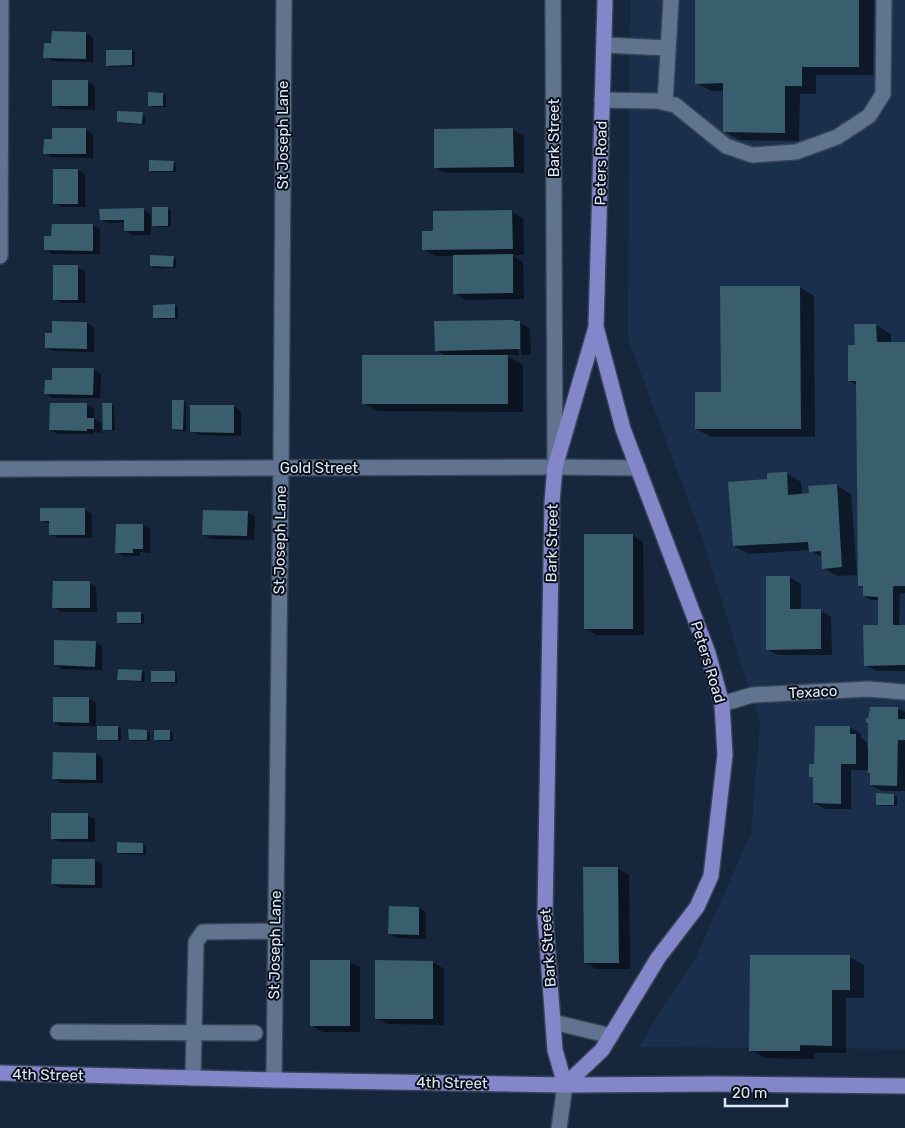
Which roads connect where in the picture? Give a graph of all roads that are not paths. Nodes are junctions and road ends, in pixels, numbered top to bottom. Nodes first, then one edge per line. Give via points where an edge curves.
1 (1, 0) edge
2 (284, 0) edge
3 (553, 0) edge
4 (605, 0) edge
5 (670, 0) edge
6 (884, 0) edge
7 (604, 45) junction
8 (668, 48) junction
9 (602, 100) junction
10 (665, 103) junction
11 (0, 256) edge
12 (596, 327) junction
13 (555, 467) junction
14 (281, 468) junction
15 (638, 468) junction
16 (0, 469) edge
17 (905, 692) edge
18 (722, 704) junction
19 (276, 931) junction
20 (553, 1022) junction
21 (58, 1032) dead end
22 (194, 1032) junction
23 (255, 1033) dead end
24 (611, 1036) junction
25 (0, 1073) edge
26 (193, 1078) junction
27 (274, 1080) junction
28 (565, 1085) junction
29 (905, 1086) edge
30 (559, 1128) edge

1 - 11 street
2 - 14 street, St Joseph Lane
3 - 13 street, Bark Street
4 - 7 main road, Peters Road
5 - 8 street
6 - 10 street via 883,94 869,116 837,137 796,152 752,154 726,146 675,105
7 - 8 street
7 - 9 main road, Peters Road
8 - 10 street
9 - 10 street
9 - 12 main road, Peters Road
12 - 13 main road, Peters Road
12 - 15 main road, Peters Road via 623,429
13 - 14 street, Gold Street
13 - 15 street, Gold Street
13 - 20 main road, Bark Street via 545,915
14 - 16 street, Gold Street
14 - 19 street, St Joseph Lane
15 - 18 main road, Peters Road via 708,653
17 - 18 street, Texaco via 868,689 752,695
18 - 24 main road, Peters Road via 725,755 711,876 697,907 658,958
19 - 22 street via 203,932 196,942
19 - 27 street, St Joseph Lane
20 - 24 street
20 - 28 main road, Bark Street via 555,1050
21 - 22 street
22 - 23 street
22 - 26 street
24 - 28 main road, Peters Road via 602,1050
25 - 26 main road, 4th Street
26 - 27 main road, 4th Street
27 - 28 main road, 4th Street
28 - 29 main road, 4th Street
28 - 30 street

